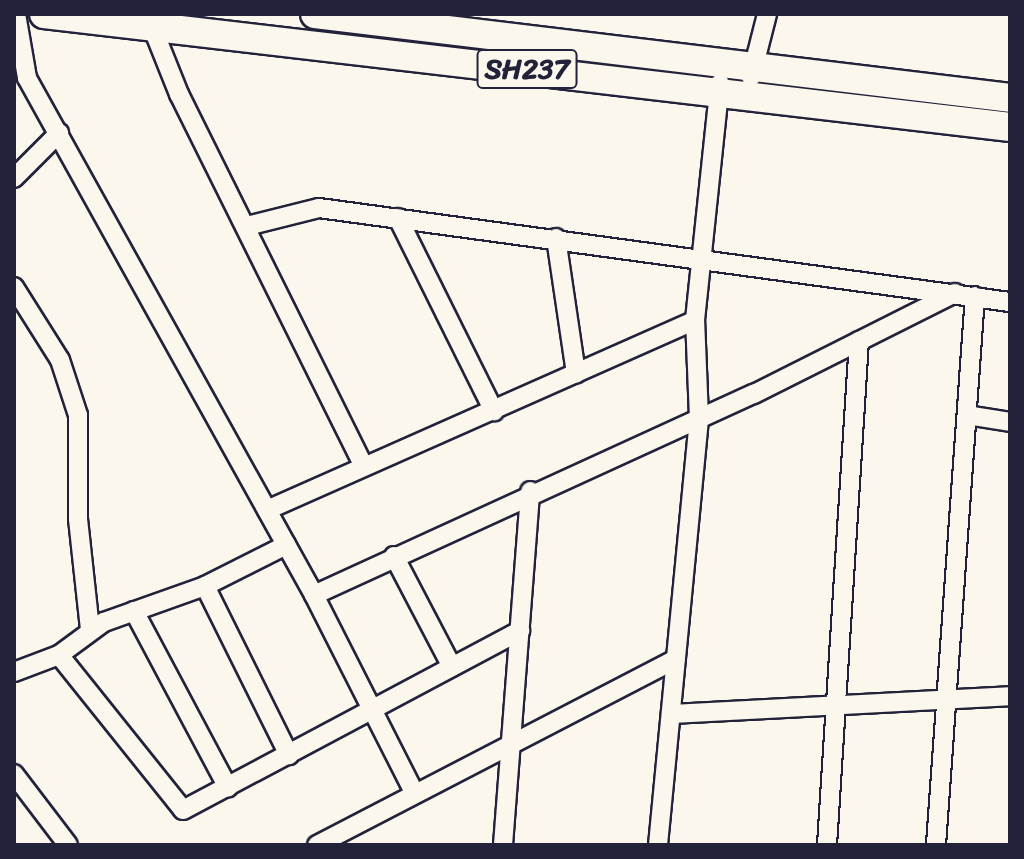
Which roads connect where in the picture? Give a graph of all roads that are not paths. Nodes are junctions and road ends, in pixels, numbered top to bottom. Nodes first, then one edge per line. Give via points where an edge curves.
1 (16, 14) edge
2 (44, 14) edge
3 (315, 14) edge
4 (767, 14) edge
5 (149, 19) edge
6 (403, 20) edge
7 (397, 54) junction
8 (721, 78) junction
9 (751, 81) junction
10 (1010, 98) edge
11 (1010, 127) edge
12 (59, 133) junction
13 (14, 179) edge
14 (398, 218) junction
15 (247, 226) junction
16 (556, 238) junction
17 (701, 256) junction
18 (14, 287) edge
19 (955, 293) junction
20 (975, 296) junction
21 (1010, 302) edge
22 (695, 320) junction
23 (859, 341) junction
24 (576, 374) junction
25 (494, 411) junction
26 (967, 415) junction
27 (699, 418) junction
28 (1010, 422) edge
29 (362, 463) junction
30 (530, 491) junction
31 (267, 510) junction
32 (286, 545) junction
33 (394, 556) junction
34 (205, 586) junction
35 (314, 595) junction
36 (134, 611) junction
37 (90, 630) junction
38 (520, 631) junction
39 (59, 655) junction
40 (676, 659) junction
41 (452, 667) junction
42 (14, 672) edge
43 (1010, 696) edge
44 (944, 699) junction
45 (839, 702) junction
46 (372, 710) junction
47 (671, 714) junction
48 (511, 745) junction
49 (289, 755) junction
50 (14, 774) edge
51 (228, 788) junction
52 (414, 792) junction
53 (502, 844) edge
54 (68, 845) edge
55 (317, 845) edge
56 (658, 845) edge
57 (827, 845) edge
58 (936, 845) edge

1 - 12 street via 27,78
2 - 5 main road, SH237
3 - 6 main road, SH237
4 - 9 street
5 - 7 main road, SH237
5 - 15 street
6 - 7 street
6 - 8 main road, SH237
7 - 8 main road, SH237
8 - 9 main road, SH237
8 - 17 street
9 - 10 main road, SH237
9 - 11 main road, SH237
12 - 13 street
12 - 31 street
14 - 15 street via 319,208
14 - 16 street
14 - 25 street
15 - 29 street
16 - 17 street
16 - 24 street
17 - 19 street
17 - 22 street
18 - 37 street via 60,360 78,415 78,519
19 - 20 street
19 - 23 street
20 - 21 street
20 - 26 street
22 - 24 street
22 - 27 street
23 - 27 street
23 - 45 street
24 - 25 street
25 - 29 street
26 - 28 street
26 - 44 street
27 - 30 street
27 - 40 street
29 - 31 street
30 - 33 street
30 - 38 street
31 - 32 street
32 - 34 street
32 - 35 street
33 - 35 street
33 - 41 street
34 - 36 street
34 - 49 street
35 - 46 street
36 - 37 street
36 - 51 street
37 - 39 street
38 - 41 street
38 - 48 street
39 - 42 street
39 - 51 street via 177,807 188,810
40 - 47 street
40 - 48 street
41 - 46 street
43 - 44 street
44 - 45 street
44 - 58 street
45 - 47 street
45 - 57 street
46 - 49 street
46 - 52 street
47 - 56 street
48 - 52 street
48 - 53 street
49 - 51 street
50 - 54 street
52 - 55 street

